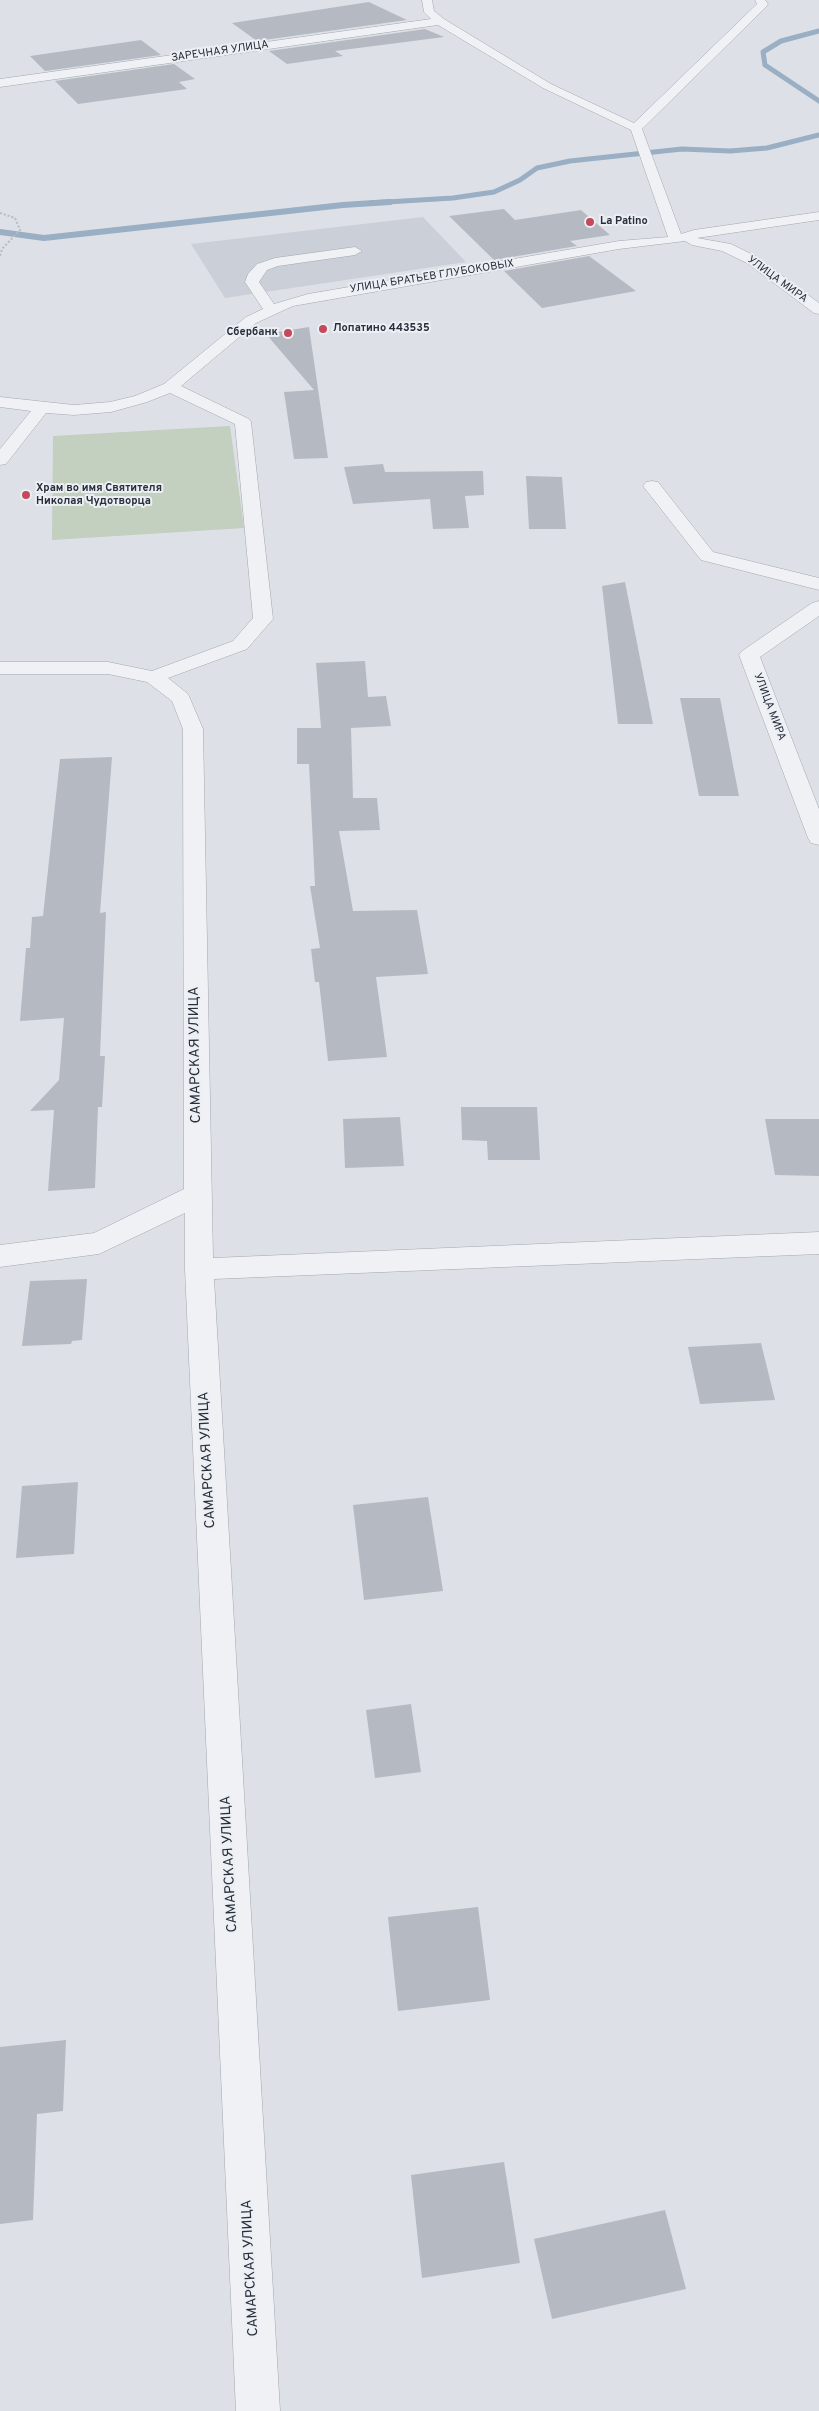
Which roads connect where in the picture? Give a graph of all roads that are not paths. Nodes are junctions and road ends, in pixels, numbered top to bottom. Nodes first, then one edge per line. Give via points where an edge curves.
1 (427, 0) edge
2 (760, 0) edge
3 (440, 20) junction
4 (0, 82) edge
5 (636, 128) junction
6 (819, 216) edge
7 (676, 240) junction
8 (355, 251) dead end
9 (271, 310) junction
10 (819, 310) edge
11 (170, 387) junction
12 (0, 402) edge
13 (42, 408) junction
14 (0, 460) edge
15 (652, 486) dead end
16 (819, 584) edge
17 (819, 607) edge
18 (0, 668) edge
19 (153, 677) junction
20 (819, 838) edge
21 (198, 1194) junction
22 (819, 1243) edge
23 (0, 1256) edge
24 (198, 1269) junction
25 (258, 2411) edge

1 - 3 street via 429,12
2 - 5 street via 763,4
3 - 4 street, ЗАРЕЧНАЯ УЛИЦА
3 - 5 street via 547,86
5 - 7 street
6 - 7 street, УЛИЦА БРАТЬЕВ ГЛУБОКОВЫХ via 694,234
7 - 9 street, УЛИЦА БРАТЬЕВ ГЛУБОКОВЫХ via 618,245 363,287 308,298
7 - 10 street, УЛИЦА МИРА via 698,242 752,260
8 - 9 street via 275,262 262,267 252,282
9 - 11 street, УЛИЦА БРАТЬЕВ ГЛУБОКОВЫХ via 251,320
11 - 13 street, УЛИЦА БРАТЬЕВ ГЛУБОКОВЫХ via 111,407
11 - 19 street via 244,422 264,619 240,645
12 - 13 street, УЛИЦА БРАТЬЕВ ГЛУБОКОВЫХ
13 - 14 street
15 - 16 street via 707,556
17 - 20 street, УЛИЦА МИРА via 749,655
18 - 19 street, САМАРСКАЯ УЛИЦА via 108,668
19 - 21 street, САМАРСКАЯ УЛИЦА via 181,698 193,729
21 - 23 street via 99,1243
21 - 24 street, САМАРСКАЯ УЛИЦА
22 - 24 street
24 - 25 street, САМАРСКАЯ УЛИЦА

